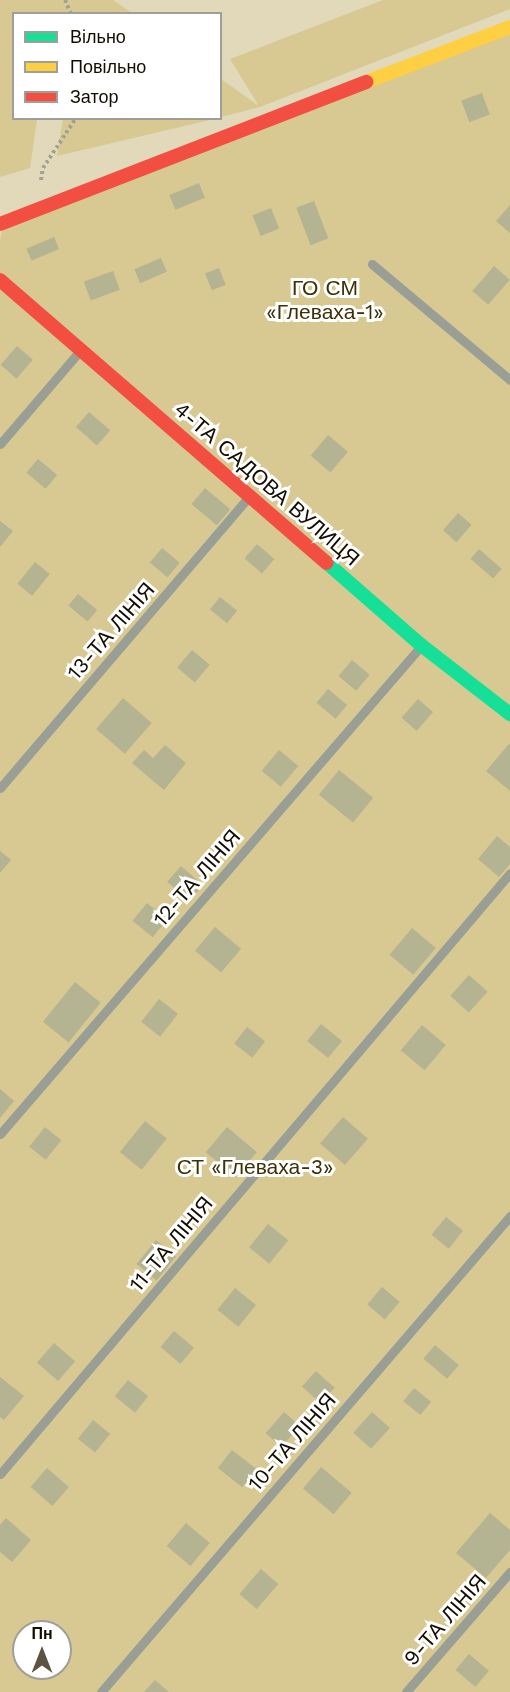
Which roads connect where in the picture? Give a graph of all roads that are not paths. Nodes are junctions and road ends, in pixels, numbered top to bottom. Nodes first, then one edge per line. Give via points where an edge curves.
1 (510, 27) edge
2 (0, 224) edge
3 (372, 264) dead end
4 (0, 280) edge
5 (82, 349) junction
6 (510, 380) edge
7 (0, 444) edge
8 (249, 497) junction
9 (421, 645) junction
10 (510, 714) edge
11 (0, 788) edge
12 (510, 873) edge
13 (0, 1134) edge
14 (510, 1216) edge
15 (0, 1474) edge
16 (510, 1572) edge
17 (101, 1692) edge
18 (406, 1692) edge

1 - 2 street
3 - 6 lane
4 - 5 street, 4-ТА САДОВА ВУЛИЦЯ
5 - 7 lane
5 - 8 street, 4-ТА САДОВА ВУЛИЦЯ
8 - 9 street, 4-ТА САДОВА ВУЛИЦЯ
8 - 11 lane, 13-ТА ЛІНІЯ
9 - 10 street, 4-ТА САДОВА ВУЛИЦЯ
9 - 13 lane, 12-ТА ЛІНІЯ
12 - 15 lane, 11-ТА ЛІНІЯ
14 - 17 lane, 10-ТА ЛІНІЯ
16 - 18 lane, 9-ТА ЛІНІЯ

